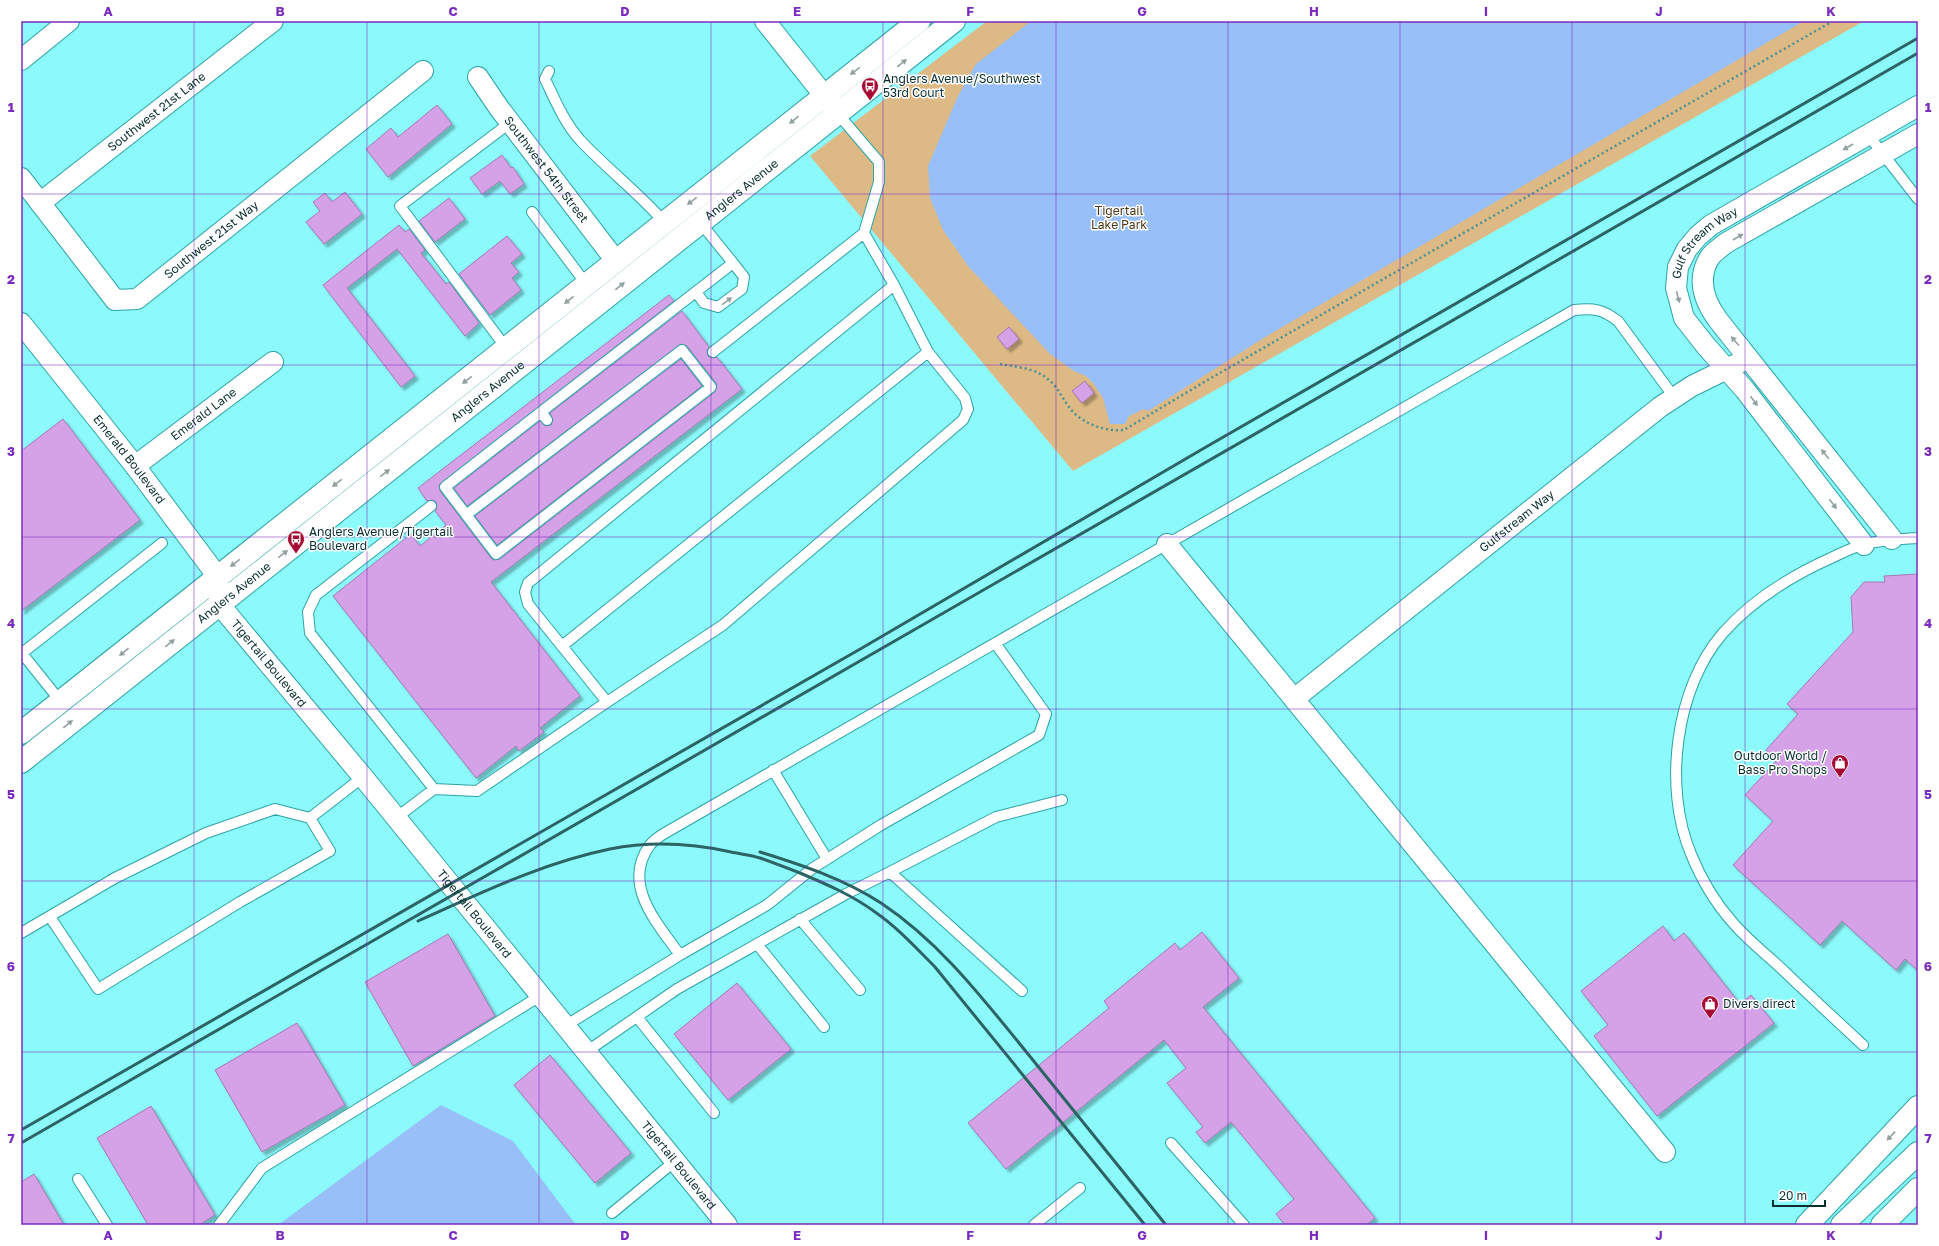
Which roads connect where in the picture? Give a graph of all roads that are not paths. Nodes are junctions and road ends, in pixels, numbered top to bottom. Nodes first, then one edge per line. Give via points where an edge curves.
1 (69, 21) edge
2 (273, 21) edge
3 (765, 21) edge
4 (919, 21) edge
5 (954, 21) edge
6 (21, 60) edge
7 (423, 71) dead end
8 (549, 71) dead end
9 (478, 77) dead end
10 (824, 96) junction
11 (1918, 106) edge
12 (838, 114) junction
13 (510, 122) junction
14 (1918, 134) edge
15 (1868, 136) junction
16 (1883, 154) junction
17 (21, 178) edge
18 (1918, 199) edge
19 (40, 203) junction
20 (532, 212) dead end
21 (700, 222) junction
22 (665, 223) junction
23 (864, 233) junction
24 (616, 261) junction
25 (733, 263) junction
26 (587, 285) junction
27 (894, 285) junction
28 (696, 292) junction
29 (21, 323) edge
30 (507, 349) junction
31 (713, 352) dead end
32 (928, 352) junction
33 (1749, 358) junction
34 (273, 362) dead end
35 (1728, 369) junction
36 (1674, 397) junction
37 (135, 466) junction
38 (431, 506) dead end
39 (466, 515) junction
40 (1918, 538) edge
41 (1892, 539) junction
42 (162, 543) dead end
43 (1167, 544) junction
44 (1864, 545) junction
45 (218, 577) junction
46 (219, 604) junction
47 (995, 643) junction
48 (562, 646) junction
49 (21, 653) edge
50 (1294, 699) junction
51 (61, 702) junction
52 (607, 702) junction
53 (21, 733) edge
54 (21, 762) edge
55 (773, 770) junction
56 (363, 777) junction
57 (434, 789) junction
58 (1062, 800) dead end
59 (310, 818) junction
60 (396, 818) junction
61 (827, 860) junction
62 (890, 872) junction
63 (50, 917) junction
64 (800, 919) junction
65 (21, 934) edge
66 (757, 944) junction
67 (680, 955) junction
68 (860, 990) dead end
69 (1022, 991) dead end
70 (540, 996) junction
71 (637, 1017) junction
72 (565, 1026) junction
73 (824, 1027) dead end
74 (1863, 1044) dead end
75 (586, 1052) junction
76 (1918, 1107) edge
77 (714, 1113) dead end
78 (1171, 1143) dead end
79 (1665, 1152) dead end
80 (1918, 1153) edge
81 (675, 1161) junction
82 (78, 1179) dead end
83 (1080, 1188) dead end
84 (1918, 1189) edge
85 (612, 1213) dead end
86 (107, 1225) edge
87 (220, 1225) edge
88 (727, 1225) edge
89 (1034, 1225) edge
90 (1244, 1225) edge
91 (1807, 1225) edge
92 (1842, 1225) edge
93 (1882, 1225) edge

1 - 6 street
2 - 19 street, Southwest 21st Lane
3 - 10 street
4 -> 10 main road, Anglers Avenue
12 -> 5 main road, Anglers Avenue
7 - 19 street, Southwest 21st Way via 137,299 115,300
8 - 22 lane via 545,79 565,120 579,139 647,202
9 - 13 street, Southwest 54th Street
10 - 12 street
10 -> 22 main road, Anglers Avenue
11 - 15 street, Gulf Stream Way
12 - 21 main road, Anglers Avenue
12 - 23 lane via 879,162 879,182
13 - 24 street, Southwest 54th Street
13 - 30 lane via 400,206
14 - 16 street, Gulf Stream Way
15 - 16 lane
15 -> 35 street, Gulf Stream Way via 1711,225 1687,249 1678,267 1676,288 1684,318
16 - 18 lane
33 -> 16 street, Gulf Stream Way via 1708,306 1702,291 1703,273 1711,256 1726,243
17 - 19 street, Southwest 21st Way
20 - 26 lane
21 - 25 lane
46 -> 21 main road, Anglers Avenue
22 - 24 main road, Anglers Avenue
23 - 27 lane
23 - 31 lane
24 - 26 main road, Anglers Avenue
25 - 28 lane
28 -> 25 lane via 704,303 718,307 742,289 744,277
26 -> 30 main road, Anglers Avenue
27 - 32 lane
27 - 48 lane via 528,583 525,592 528,604
28 - 39 lane via 544,416 445,487
29 - 37 street, Emerald Boulevard
30 -> 45 main road, Anglers Avenue
32 - 48 lane
32 - 52 lane via 965,398 968,409 963,420 723,625
33 - 35 street, Gulfstream Way
41 -> 33 street, Gulf Stream Way
34 - 37 street, Emerald Lane
35 - 36 street, Gulfstream Way
35 -> 44 street, Gulf Stream Way
36 - 43 lane via 1618,321 1606,312 1592,308 1574,310
36 - 50 street, Gulfstream Way
37 - 45 street, Emerald Boulevard
38 - 57 lane via 316,595 308,612 310,633
39 - 39 lane via 496,554 711,387 682,350
40 - 41 lane
41 - 44 lane
42 - 49 lane
43 - 47 lane
43 - 50 street
44 - 74 lane via 1816,565 1779,585 1744,611 1722,634 1692,686 1677,743 1675,771 1677,801 1684,834 1691,854 1715,899 1734,924
45 - 46 street
45 -> 51 main road, Anglers Avenue
54 -> 46 main road, Anglers Avenue
46 - 56 street, Tigertail Boulevard
47 - 55 lane
47 - 61 lane via 1046,714 1039,735 881,825
48 - 52 lane
49 - 51 lane
50 - 79 street
51 - 53 main road, Anglers Avenue
52 - 57 lane via 477,791
55 - 61 lane
55 - 67 lane via 650,844 638,871 642,896
56 - 59 lane
56 - 60 street, Tigertail Boulevard
57 - 60 lane
58 - 62 lane via 996,817
59 - 63 lane via 274,809 206,833 116,878
59 - 63 lane via 330,851 240,902 98,989
60 - 70 street, Tigertail Boulevard
61 - 67 lane via 767,905
62 - 64 lane
62 - 69 lane
63 - 65 lane
64 - 66 lane
64 - 68 lane
66 - 71 lane via 677,989
66 - 73 lane
67 - 72 lane
70 - 72 street, Tigertail Boulevard
70 - 87 lane via 262,1168
71 - 75 lane
71 - 77 lane
72 - 75 street, Tigertail Boulevard
75 - 81 street, Tigertail Boulevard
76 -> 91 main road
78 - 90 lane
80 - 92 main road
81 - 85 lane
81 - 88 street, Tigertail Boulevard
82 - 86 lane
83 - 89 lane
84 - 93 main road

